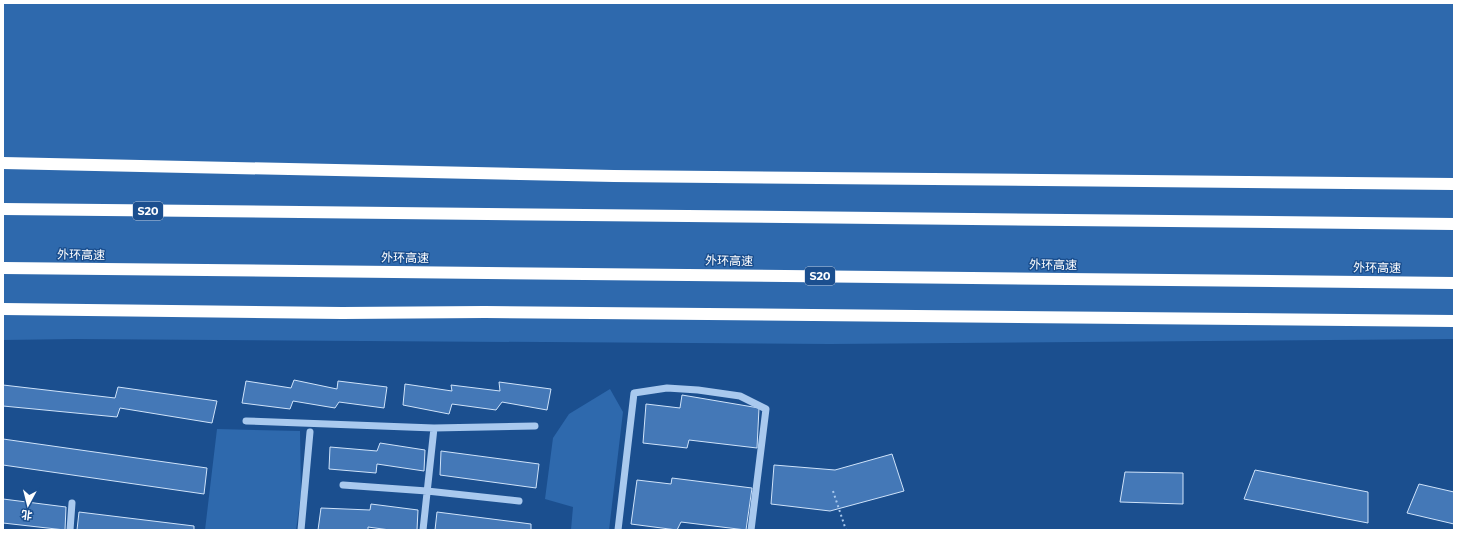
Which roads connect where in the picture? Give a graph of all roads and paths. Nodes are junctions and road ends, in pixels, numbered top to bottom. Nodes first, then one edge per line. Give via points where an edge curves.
1 (8, 163) edge
2 (1454, 184) edge
3 (8, 210) edge
4 (1454, 224) edge
5 (8, 268) edge
6 (1454, 283) edge
7 (8, 309) edge
8 (1454, 321) edge
9 (246, 421) dead end
10 (535, 426) dead end
11 (434, 428) junction
12 (310, 432) dead end
13 (343, 485) dead end
14 (427, 491) junction
15 (833, 491) dead end
16 (519, 501) dead end
17 (72, 503) dead end
18 (70, 530) edge
19 (301, 530) edge
20 (423, 530) edge
21 (618, 530) edge
22 (752, 530) edge
23 (846, 530) edge

1 - 2 highway via 614,176
3 - 4 highway, S20
5 - 6 highway, 外环高速 / S20
7 - 8 highway
9 - 11 lane
10 - 11 lane
11 - 14 lane
12 - 19 lane
13 - 14 lane
14 - 16 lane
14 - 20 lane
15 - 23 path
17 - 18 lane
21 - 22 lane via 634,394 667,388 740,396 766,409

